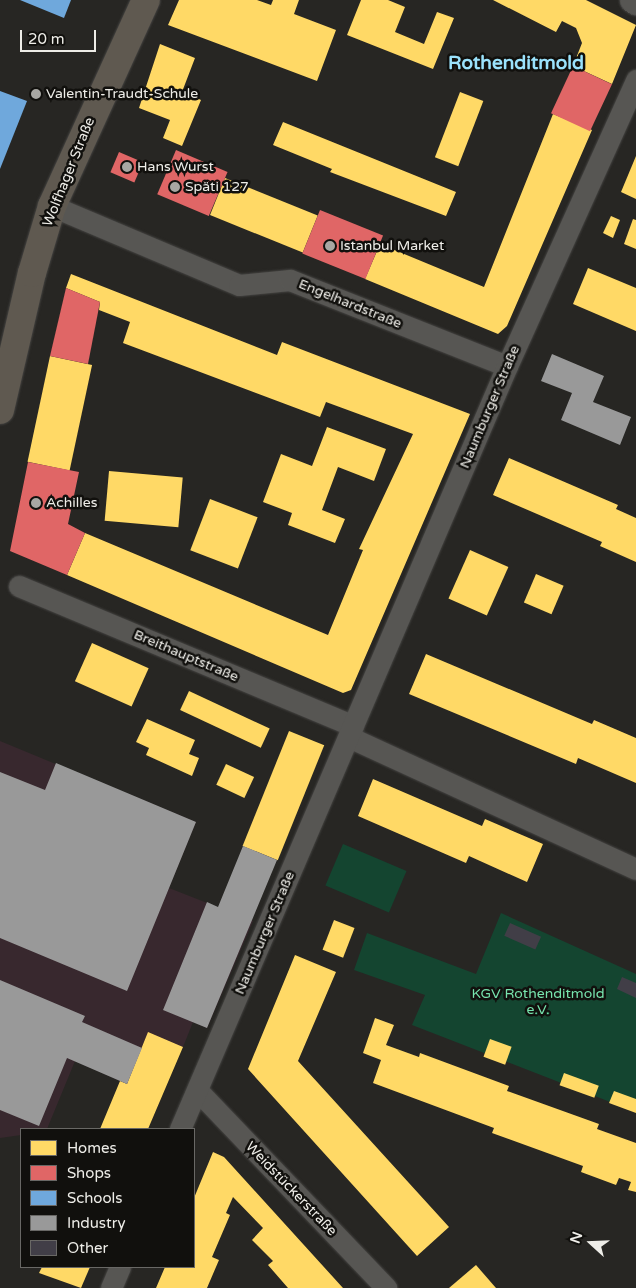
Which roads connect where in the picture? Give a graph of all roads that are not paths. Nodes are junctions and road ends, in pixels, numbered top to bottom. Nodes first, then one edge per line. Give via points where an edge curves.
1 (146, 0) edge
2 (636, 80) edge
3 (52, 206) junction
4 (507, 366) junction
5 (0, 410) edge
6 (19, 586) dead end
7 (351, 731) junction
8 (636, 869) edge
9 (197, 1090) junction
10 (180, 1128) edge
11 (120, 1268) edge
12 (111, 1288) edge
13 (386, 1288) edge

1 - 3 main road, Wolfhager Straße
2 - 4 street, Naumburger Straße
3 - 4 street, Engelhardstraße via 239,285 290,280
3 - 5 main road, Wolfhager Straße via 32,273
4 - 7 street, Naumburger Straße
6 - 7 street, Breithauptstraße
7 - 8 street
7 - 9 street, Naumburger Straße
9 - 10 street, Naumburger Straße
9 - 13 street, Weidstückerstraße
11 - 12 street

